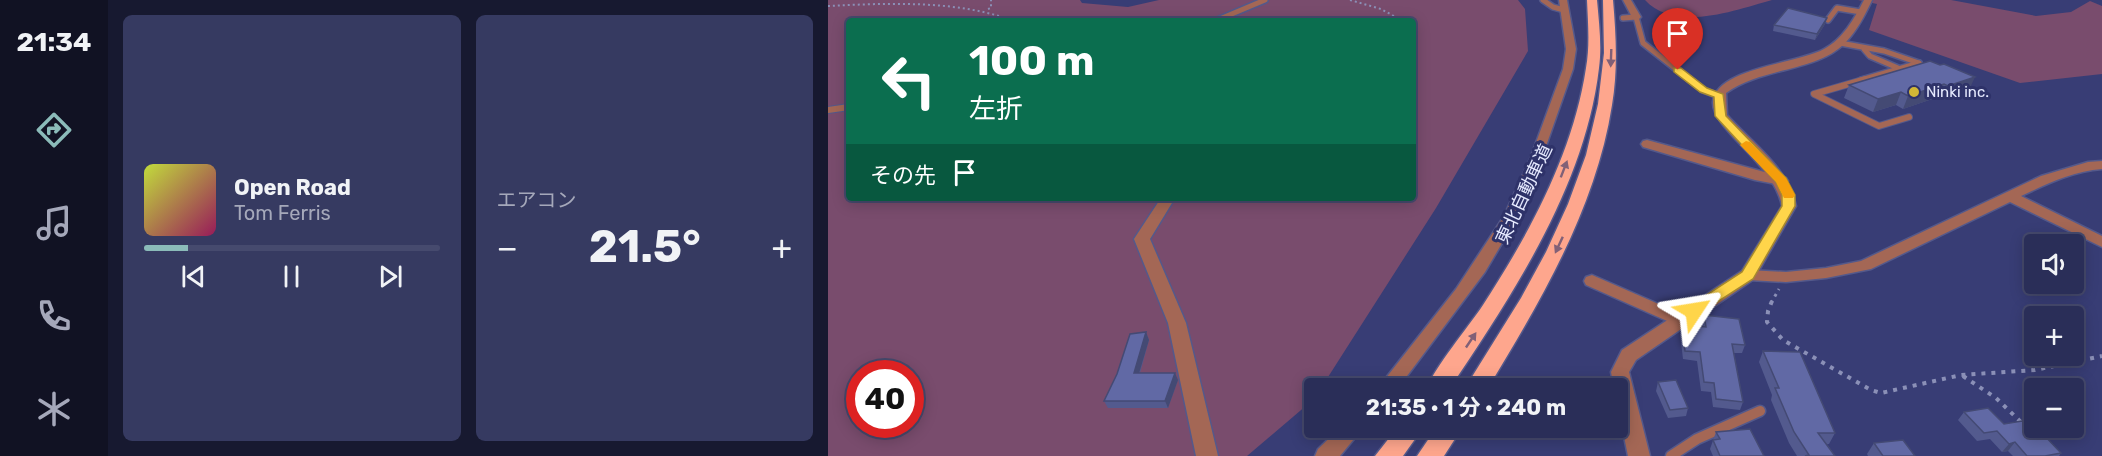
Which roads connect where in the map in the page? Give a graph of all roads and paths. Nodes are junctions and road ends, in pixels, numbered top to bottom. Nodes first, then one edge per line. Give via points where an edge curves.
1 (991, 0) edge
2 (1265, 0) edge
3 (1350, 0) edge
4 (1543, 0) edge
5 (1592, 0) edge
6 (1608, 0) edge
7 (1627, 0) edge
8 (828, 6) edge
9 (1865, 6) edge
10 (987, 10) junction
11 (1566, 10) edge
12 (1636, 17) junction
13 (1007, 18) edge
14 (1222, 18) edge
15 (1397, 18) edge
16 (1623, 18) dead end
17 (1828, 20) edge
18 (1840, 43) junction
19 (1863, 48) junction
20 (1919, 63) junction
21 (1930, 67) edge
22 (1898, 68) junction
23 (1719, 96) junction
24 (846, 107) edge
25 (828, 110) edge
26 (1909, 117) dead end
27 (1647, 144) dead end
28 (2102, 165) edge
29 (1781, 181) junction
30 (2011, 197) junction
31 (1167, 201) edge
32 (2102, 242) edge
33 (1748, 275) junction
34 (1786, 277) junction
35 (1592, 281) dead end
36 (1680, 320) junction
37 (2102, 356) edge
38 (1961, 375) junction
39 (1395, 378) edge
40 (1445, 378) edge
41 (1482, 378) edge
42 (1760, 411) dead end
43 (2024, 425) edge
44 (1343, 438) edge
45 (1403, 438) edge
46 (1443, 438) edge
47 (1207, 456) edge
48 (1326, 456) edge
49 (1388, 456) edge
50 (1430, 456) edge
51 (1639, 456) edge
52 (1671, 456) edge

1 - 10 path
2 - 14 lane
3 - 15 path
4 - 11 lane
40 -> 5 highway, 東北自動車道 via 1478,330 1555,194 1592,77
6 -> 41 highway via 1612,54 1607,105 1596,150 1556,252
7 - 12 street
8 - 10 path via 933,3
9 - 17 lane via 1837,8
9 - 18 street
10 - 13 path
11 - 39 street via 1571,49 1568,69 1524,189 1473,276
12 - 16 lane
12 - 23 lane via 1643,43 1703,90
18 - 19 lane
18 - 23 street via 1819,54 1739,79 1727,85
19 - 20 lane
19 - 22 lane via 1870,56
20 - 21 lane
20 - 22 lane
22 - 26 lane via 1814,94 1880,126
23 - 29 street via 1721,116
24 - 25 lane
27 - 29 street
28 - 30 street via 2046,179
29 - 33 street via 1789,206
30 - 32 street
30 - 34 street via 1865,265
31 - 47 street via 1146,227 1142,239 1177,323
33 - 34 street
33 - 36 street
34 - 38 path via 1768,308 1766,321 1771,330 1871,390 1881,393
35 - 36 street
36 - 51 street via 1629,355 1620,372
37 - 38 path via 2035,370
38 - 43 path via 1996,398
42 - 52 lane via 1697,439
44 - 48 street
45 - 49 highway
46 - 50 highway

